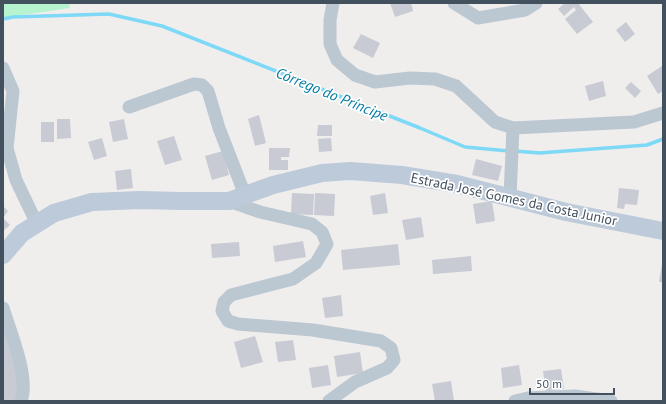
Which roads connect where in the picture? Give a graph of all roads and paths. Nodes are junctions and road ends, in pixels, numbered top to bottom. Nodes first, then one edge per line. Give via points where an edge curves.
1 (334, 3) edge
2 (454, 3) edge
3 (536, 3) edge
4 (3, 68) edge
5 (129, 107) dead end
6 (663, 114) edge
7 (512, 133) junction
8 (510, 197) junction
9 (237, 198) junction
10 (37, 224) junction
11 (663, 230) edge
12 (3, 255) edge
13 (3, 308) edge
14 (22, 401) edge
15 (329, 401) edge
16 (515, 401) edge
17 (611, 401) edge

1 - 7 street via 330,20 330,44 337,60 355,75 375,82 410,78 435,80 456,86 495,122
2 - 3 street via 478,18 526,10
4 - 10 street via 13,91 7,148 16,180
5 - 9 street via 194,84 202,85 208,91
6 - 7 street via 634,122
7 - 8 street
8 - 9 street, Estrada José Gomes da Costa Junior via 433,180 350,171 322,173 273,185
8 - 11 street, Estrada José Gomes da Costa Junior via 566,212
9 - 10 street, Estrada José Gomes da Costa Junior via 92,202 54,213
9 - 15 street via 260,212 312,224 322,232 327,244 316,263 292,279 231,295 224,302 222,311 228,321 313,330 381,341 391,348 394,360 387,368 354,382
10 - 12 street, Estrada José Gomes da Costa Junior via 22,233
13 - 14 street via 21,365 24,394
16 - 17 street via 575,396

